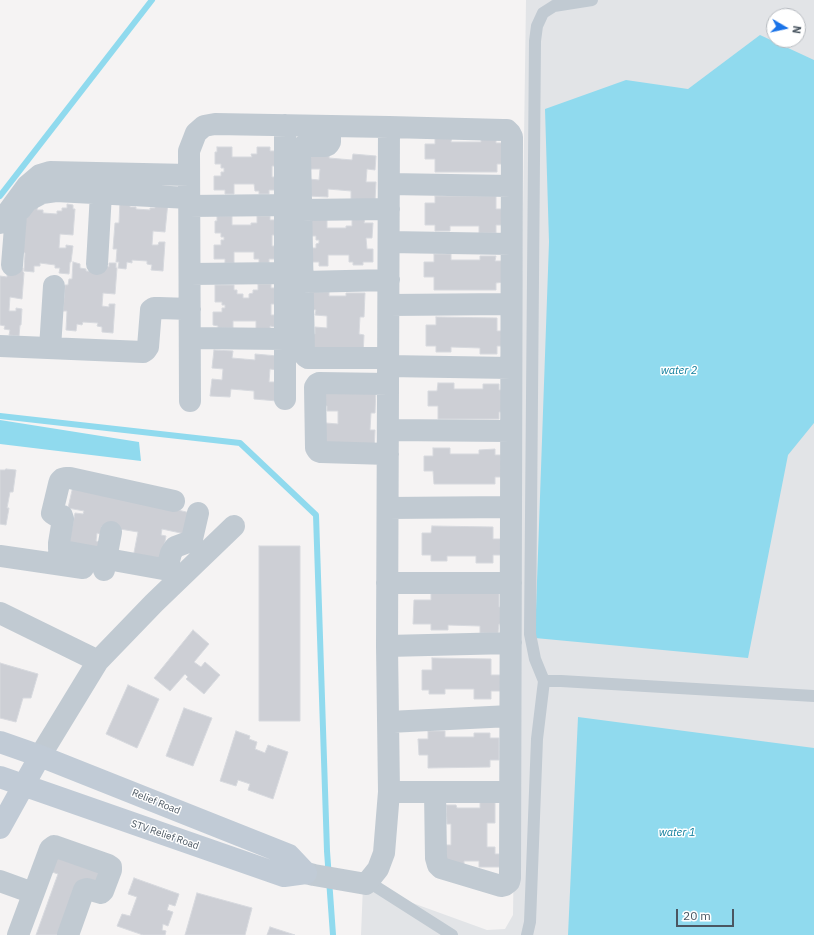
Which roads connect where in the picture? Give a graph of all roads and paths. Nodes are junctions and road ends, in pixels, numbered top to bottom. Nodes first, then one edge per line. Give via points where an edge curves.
1 (592, 0) edge
2 (285, 125) junction
3 (330, 126) junction
4 (389, 127) junction
5 (189, 175) junction
6 (389, 184) junction
7 (512, 186) junction
8 (101, 193) junction
9 (189, 202) junction
10 (293, 207) junction
11 (389, 209) junction
12 (8, 219) edge
13 (0, 236) edge
14 (389, 242) junction
15 (511, 244) junction
16 (97, 264) dead end
17 (12, 265) dead end
18 (190, 274) junction
19 (294, 278) junction
20 (389, 280) junction
21 (54, 286) dead end
22 (511, 304) junction
23 (389, 305) junction
24 (190, 308) junction
25 (190, 338) junction
26 (285, 339) junction
27 (0, 346) edge
28 (50, 348) junction
29 (511, 368) junction
30 (388, 369) junction
31 (285, 399) dead end
32 (190, 400) dead end
33 (388, 430) junction
34 (511, 431) junction
35 (388, 454) junction
36 (174, 501) dead end
37 (511, 507) junction
38 (388, 508) junction
39 (198, 513) dead end
40 (234, 526) dead end
41 (111, 532) dead end
42 (0, 556) edge
43 (105, 565) junction
44 (177, 580) junction
45 (388, 582) junction
46 (510, 583) junction
47 (0, 613) edge
48 (511, 643) junction
49 (387, 646) junction
50 (98, 661) junction
51 (544, 681) junction
52 (814, 696) edge
53 (510, 716) junction
54 (389, 722) junction
55 (0, 742) edge
56 (40, 756) junction
57 (0, 777) edge
58 (24, 786) junction
59 (389, 792) junction
60 (435, 792) junction
61 (510, 792) junction
62 (207, 822) junction
63 (0, 828) edge
64 (199, 847) junction
65 (310, 874) junction
66 (0, 881) edge
67 (361, 883) junction
68 (33, 894) junction
69 (18, 935) edge
70 (68, 935) edge
71 (452, 935) edge
72 (527, 935) edge

1 - 51 lane via 554,6 543,13 537,26 535,41 530,634 534,659
2 - 3 street
2 - 5 street via 204,126 196,133 189,151
2 - 10 street
3 - 4 street
3 - 10 street via 328,145 306,146 300,151
4 - 6 street
4 - 7 street via 507,130 512,137
5 - 9 street
5 - 12 street via 50,172 40,175 27,186
6 - 7 street
6 - 11 street
7 - 15 street
8 - 9 street
8 - 12 street via 42,193 27,201
8 - 16 street
9 - 10 street
9 - 18 street
10 - 11 street
10 - 19 street
11 - 14 street
12 - 13 street
12 - 17 street
14 - 15 street
14 - 20 street
15 - 22 street
18 - 19 street
18 - 24 street
19 - 20 street
19 - 26 street
19 - 30 street via 304,352 308,358
20 - 23 street
21 - 28 street
22 - 23 street
22 - 29 street
23 - 30 street
24 - 25 street
24 - 28 street via 151,310 148,347 143,352
25 - 26 street
25 - 32 street
26 - 31 street
27 - 28 street
29 - 30 street
29 - 34 street
30 - 33 street
30 - 35 street via 320,383 315,387 318,451
33 - 34 street
33 - 35 street
34 - 37 street
35 - 38 street
36 - 43 street via 70,478 62,479 52,513 62,516 63,519 59,549
37 - 38 street
37 - 46 street
38 - 45 street
39 - 43 street via 191,541 175,547 166,568
40 - 44 street
41 - 43 street
42 - 43 street
43 - 44 street
44 - 50 street
45 - 46 street
45 - 49 street
46 - 48 street
47 - 50 street
48 - 49 street
48 - 53 street
49 - 54 street
50 - 56 street
51 - 52 lane
51 - 72 lane via 537,739 530,922
53 - 54 street
53 - 61 street
54 - 59 street
55 - 56 street, Relief Road
56 - 58 street
56 - 62 street, Relief Road
57 - 58 street
58 - 63 street
58 - 64 street, STV Relief Road
59 - 60 street
59 - 67 street via 384,853 378,869
60 - 61 street
60 - 61 street via 438,865 501,886 509,882 510,878
62 - 64 street
62 - 65 street, Relief Road via 289,854
64 - 65 street, STV Relief Road via 284,876
65 - 67 street
66 - 68 street
67 - 71 lane via 375,886
68 - 69 street
68 - 70 street via 50,849 54,846 111,867 102,893 84,890

